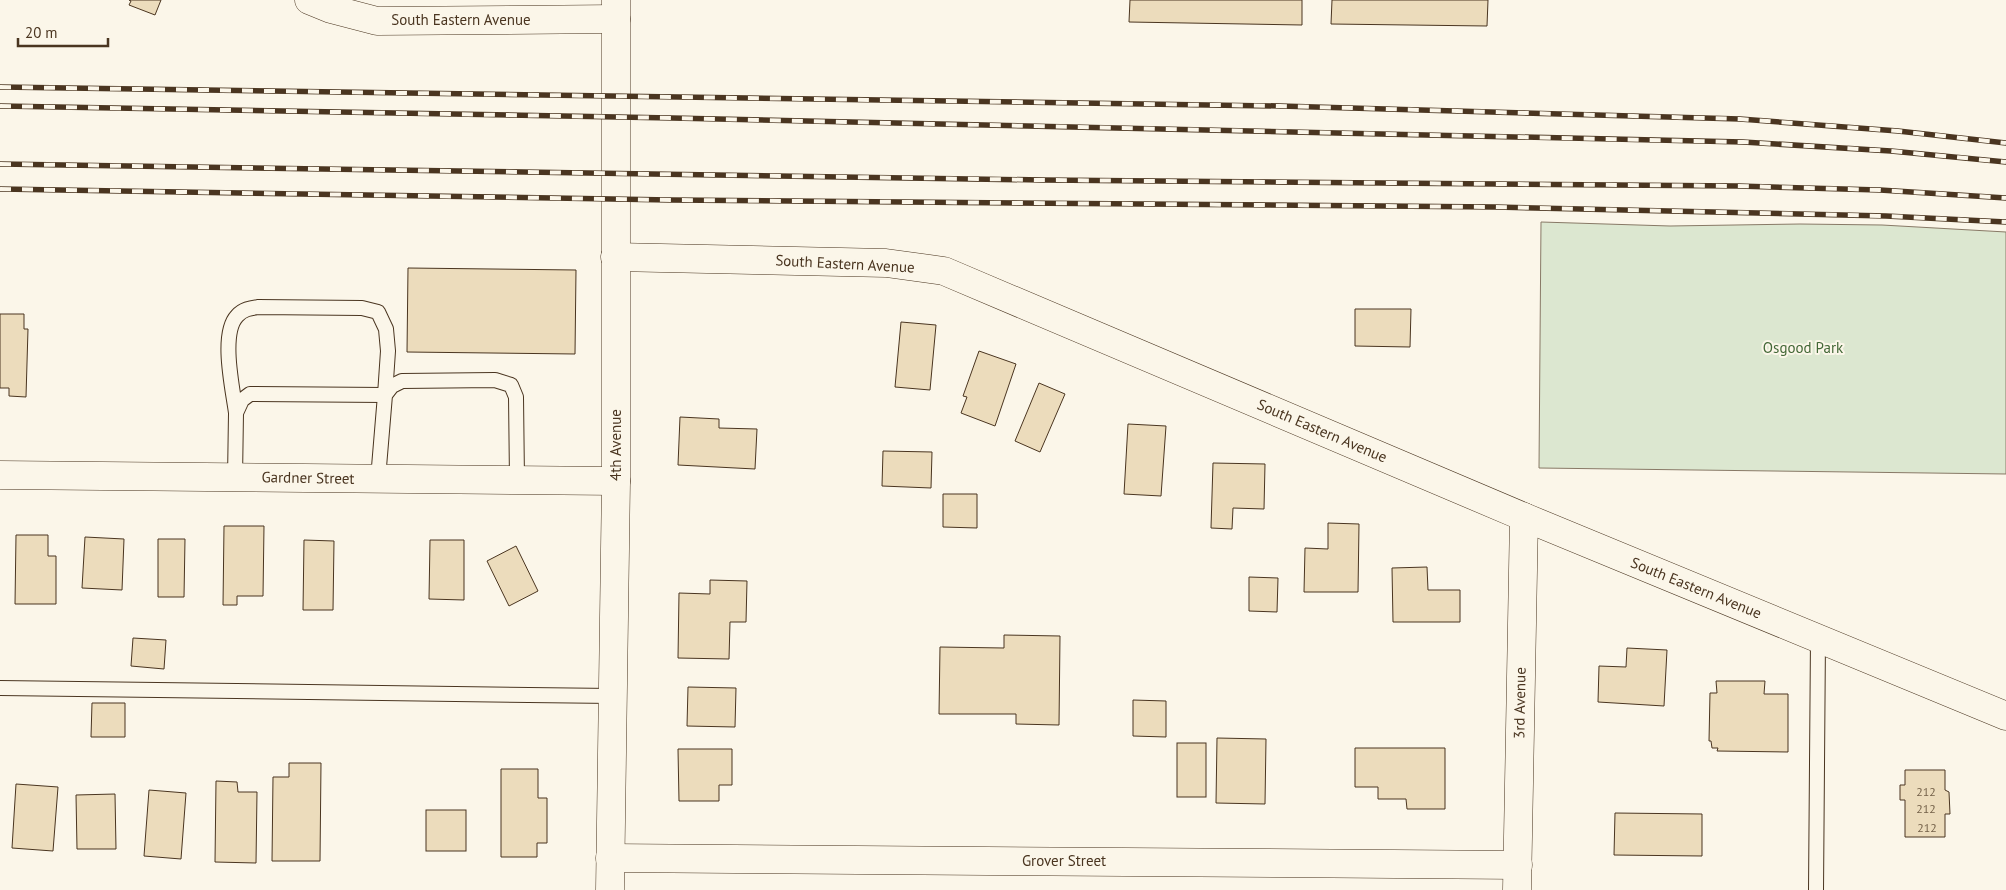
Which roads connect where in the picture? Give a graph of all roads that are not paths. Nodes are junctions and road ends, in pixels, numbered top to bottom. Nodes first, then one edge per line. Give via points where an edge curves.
1 (309, 0) edge
2 (616, 10) edge
3 (615, 257) junction
4 (385, 395) junction
5 (236, 413) junction
6 (0, 475) edge
7 (234, 478) junction
8 (378, 479) junction
9 (517, 480) junction
10 (616, 481) junction
11 (1524, 517) junction
12 (1818, 638) junction
13 (0, 688) edge
14 (613, 696) junction
15 (2006, 716) edge
16 (610, 858) junction
17 (1517, 878) edge
18 (610, 890) edge
19 (1816, 890) edge

1 - 2 street, South Eastern Avenue via 377,21
2 - 3 street, 4th Avenue
3 - 10 street, 4th Avenue
3 - 11 street, South Eastern Avenue via 886,263 944,271
4 - 5 lane via 250,394 242,400
4 - 5 lane via 388,352 386,329 378,312 362,308 258,307 246,309 236,316 230,330 228,352
4 - 8 lane
4 - 9 lane via 402,381 495,380 511,385 516,397
5 - 7 lane
6 - 7 street, Gardner Street
7 - 8 street, Gardner Street
8 - 9 street, Gardner Street
9 - 10 street, Gardner Street
10 - 14 street, 4th Avenue
11 - 12 street, South Eastern Avenue
11 - 17 street, 3rd Avenue
12 - 15 street, South Eastern Avenue
12 - 19 lane
13 - 14 lane
14 - 16 street, 4th Avenue
16 - 17 street, Grover Street
16 - 18 street, 4th Avenue

